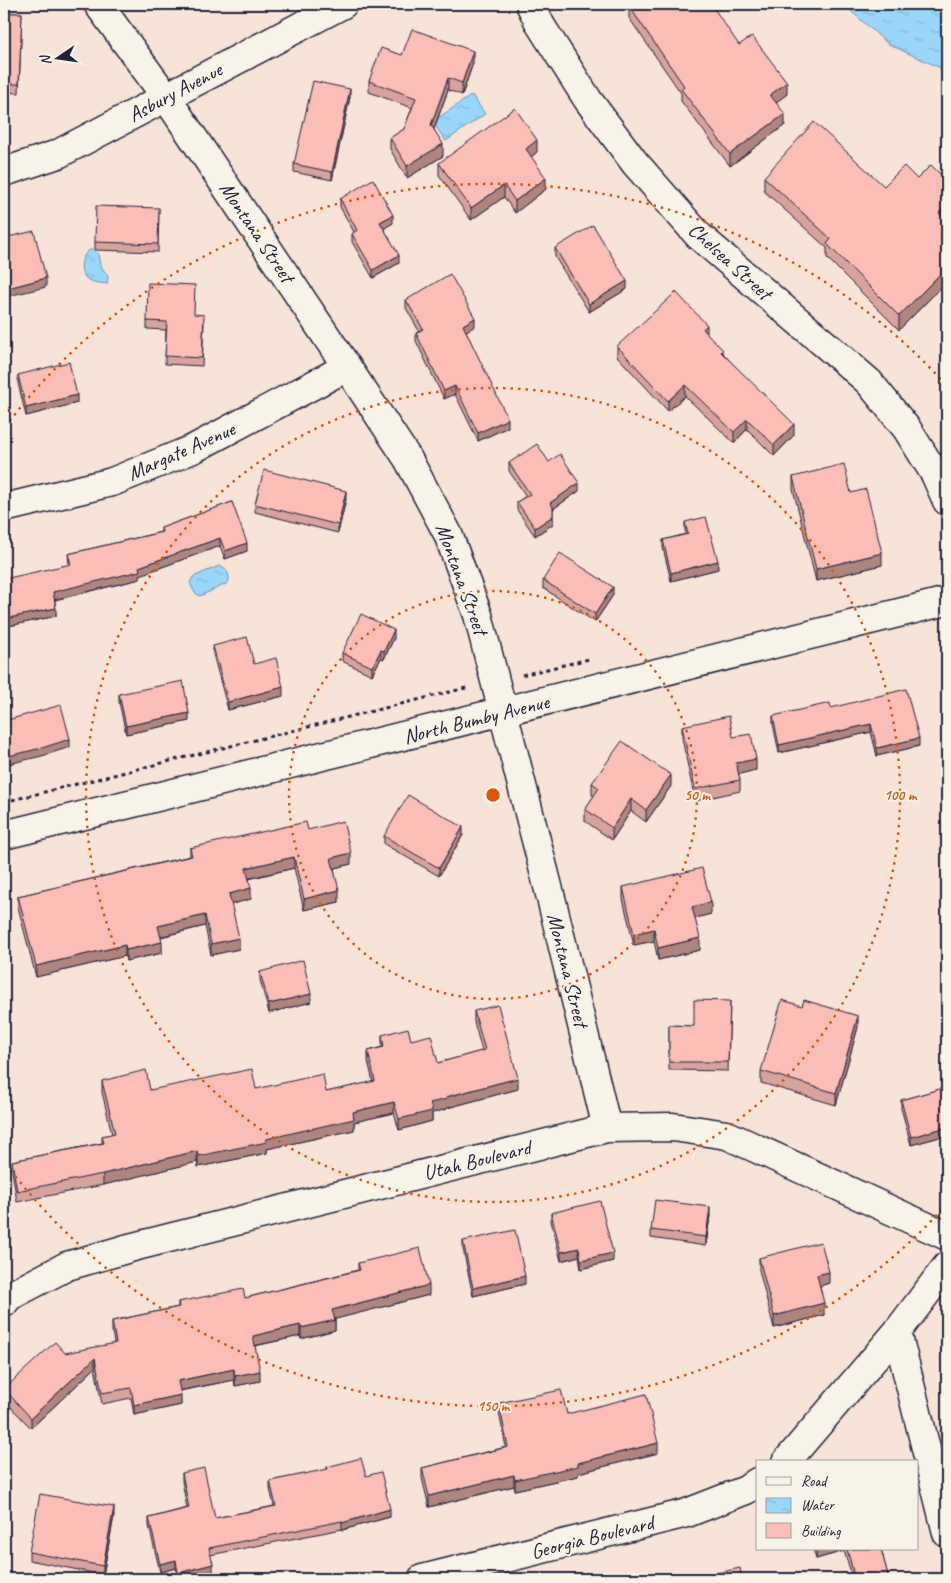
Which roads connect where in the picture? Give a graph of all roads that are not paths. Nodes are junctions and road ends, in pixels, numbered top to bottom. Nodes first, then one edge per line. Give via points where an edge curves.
1 (98, 4) edge
2 (343, 4) edge
3 (530, 4) edge
4 (166, 97) junction
5 (4, 172) edge
6 (347, 367) junction
7 (947, 501) edge
8 (4, 508) edge
9 (947, 601) edge
10 (504, 712) junction
11 (4, 835) edge
12 (607, 1128) junction
13 (947, 1236) edge
14 (947, 1266) edge
15 (4, 1303) edge
16 (897, 1332) junction
17 (788, 1460) edge
18 (756, 1483) edge
19 (947, 1533) edge
20 (422, 1579) edge

1 - 4 street, Montana Street
2 - 4 street, Asbury Avenue
3 - 7 street, Chelsea Street via 588,100 635,164 699,236 869,382 907,429 935,474
4 - 5 street, Asbury Avenue via 58,154
4 - 6 street, Montana Street
6 - 8 street, Margate Avenue via 194,449 112,482
6 - 10 street, Montana Street via 408,459 448,534 478,615
9 - 10 street, North Bumby Avenue
10 - 11 street, North Bumby Avenue
10 - 12 street, Montana Street
12 - 13 street, Utah Boulevard via 673,1127 727,1135
12 - 15 street, Utah Boulevard via 77,1263 8,1297
14 - 16 street
16 - 17 street
16 - 19 street
18 - 20 street, Georgia Boulevard via 746,1490 687,1513

